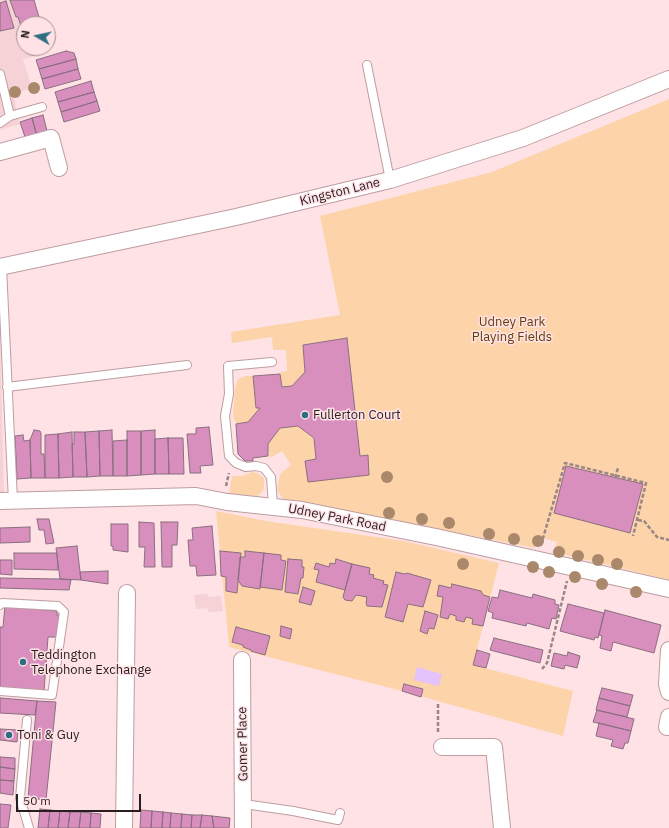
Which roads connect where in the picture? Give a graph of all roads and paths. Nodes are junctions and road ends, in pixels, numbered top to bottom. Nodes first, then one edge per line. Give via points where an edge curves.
1 (367, 65) dead end
2 (0, 74) edge
3 (669, 79) edge
4 (42, 107) dead end
5 (10, 116) junction
6 (0, 123) edge
7 (0, 152) edge
8 (59, 168) dead end
9 (390, 180) junction
10 (1, 267) edge
11 (272, 362) dead end
12 (187, 365) dead end
13 (7, 387) junction
14 (236, 463) junction
15 (618, 468) dead end
16 (616, 477) junction
17 (7, 501) edge
18 (227, 502) junction
19 (272, 506) junction
20 (638, 520) junction
21 (632, 536) dead end
22 (669, 540) edge
23 (537, 560) junction
24 (570, 567) junction
25 (669, 589) edge
26 (126, 593) dead end
27 (0, 605) edge
28 (669, 650) edge
29 (242, 660) dead end
30 (542, 669) dead end
31 (0, 691) edge
32 (669, 692) edge
33 (438, 704) dead end
34 (27, 720) dead end
35 (442, 747) joint
36 (244, 804) junction
37 (340, 813) dead end
38 (29, 828) edge
39 (124, 828) edge
40 (243, 828) edge
41 (502, 828) edge

1 - 9 lane
2 - 5 lane
3 - 9 street, Kingston Lane via 523,138
4 - 5 lane
5 - 6 lane
7 - 8 street via 51,138
9 - 10 street, Kingston Lane via 236,217
10 - 13 lane
11 - 14 lane via 228,366 229,394 225,416 229,456
12 - 13 lane
13 - 17 lane
14 - 18 path via 230,469 226,487
14 - 19 lane via 246,467 264,468 271,477
15 - 16 path
16 - 20 path via 646,483
16 - 23 path via 565,462
17 - 18 street, Udney Park Road via 196,496
18 - 19 street, Udney Park Road
19 - 23 street, Udney Park Road via 310,511
20 - 21 path
20 - 22 path via 644,521 656,538
23 - 24 street, Udney Park Road
24 - 25 street, Udney Park Road
24 - 30 path via 547,663
26 - 39 street
27 - 31 lane via 2,603 58,606 64,612 52,695
28 - 32 street
29 - 36 street, Gomer Place
33 - 35 path via 438,747
34 - 38 lane via 20,798
35 - 41 street via 494,747
36 - 37 lane via 338,820
36 - 40 street, Gomer Place

